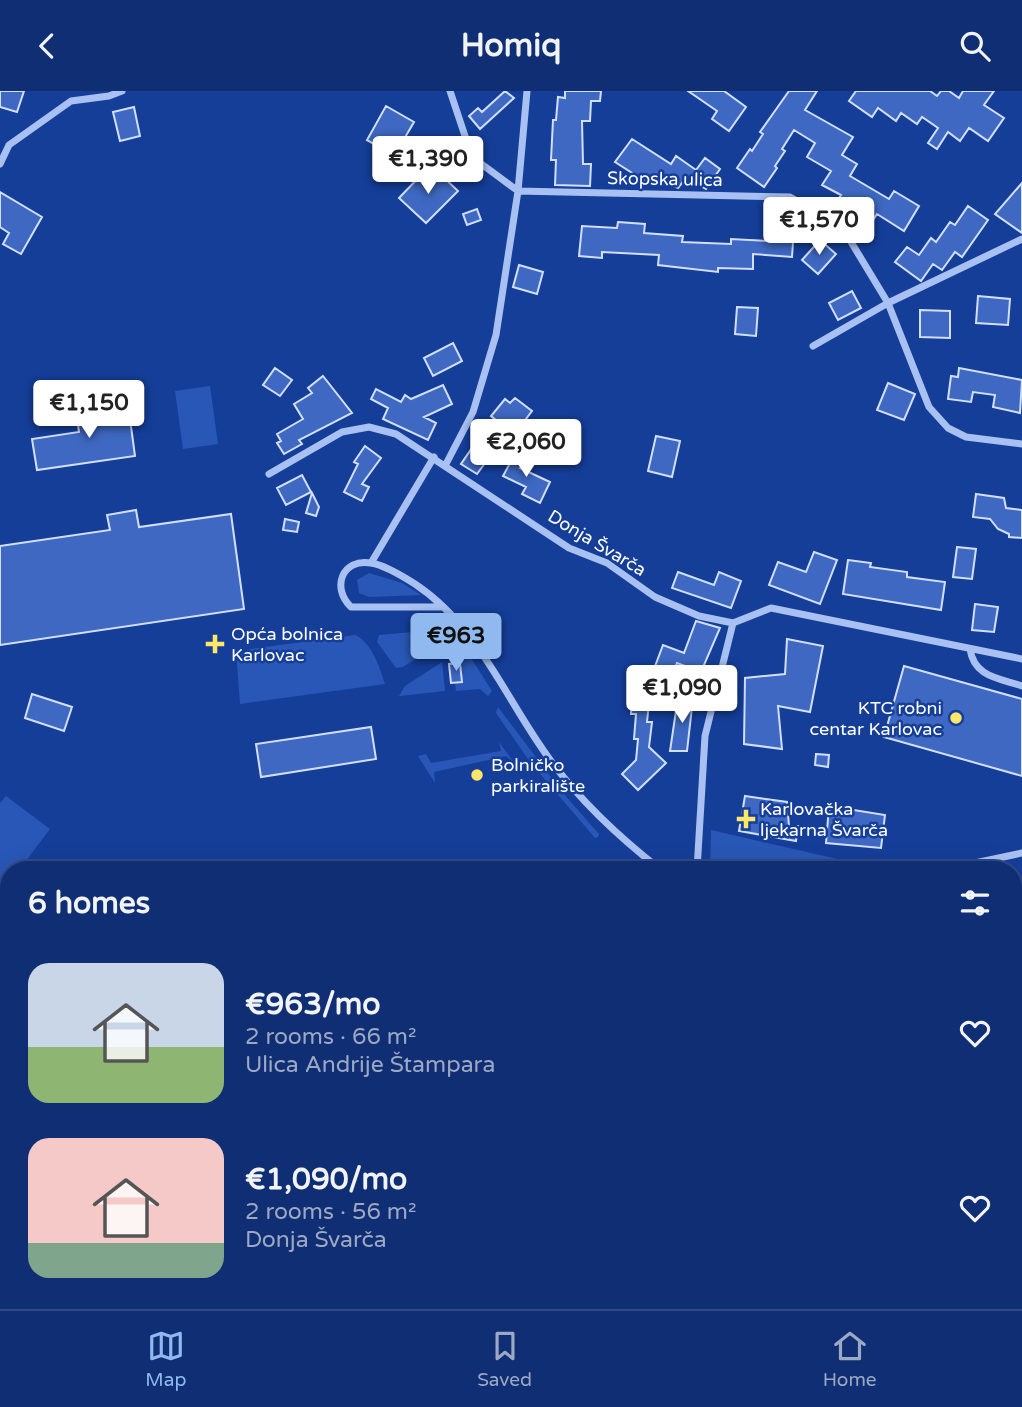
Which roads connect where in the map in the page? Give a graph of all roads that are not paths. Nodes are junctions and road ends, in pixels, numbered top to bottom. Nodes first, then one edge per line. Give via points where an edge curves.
1 (122, 91) edge
2 (450, 91) edge
3 (527, 91) edge
4 (0, 164) edge
5 (518, 191) junction
6 (1022, 239) edge
7 (888, 303) junction
8 (813, 346) dead end
9 (1022, 444) edge
10 (434, 457) junction
11 (446, 464) junction
12 (269, 474) dead end
13 (371, 563) junction
14 (441, 607) junction
15 (733, 623) junction
16 (970, 649) junction
17 (1022, 659) edge
18 (1022, 686) edge
19 (1022, 853) edge
20 (649, 861) edge
21 (698, 861) edge
22 (984, 861) edge

1 - 4 street via 71,101 9,145
2 - 5 street via 472,157
3 - 5 street
5 - 7 street, Skopska ulica via 790,197 842,227
5 - 11 street via 487,374
6 - 7 street
7 - 8 street
7 - 9 street, Skopska ulica via 929,407 948,428 966,437
10 - 11 street, Donja Švarča
10 - 12 street, Donja Švarča via 396,434 369,427 342,432
10 - 13 street
11 - 15 street, Donja Švarča via 569,548 607,563 655,597 699,616
13 - 14 street via 415,584
13 - 14 street via 344,572 339,584 341,597 351,607
14 - 20 street via 489,660 551,761 617,836
15 - 16 street via 771,608
15 - 21 street via 705,736
16 - 17 street
16 - 18 street via 979,671
19 - 22 street

